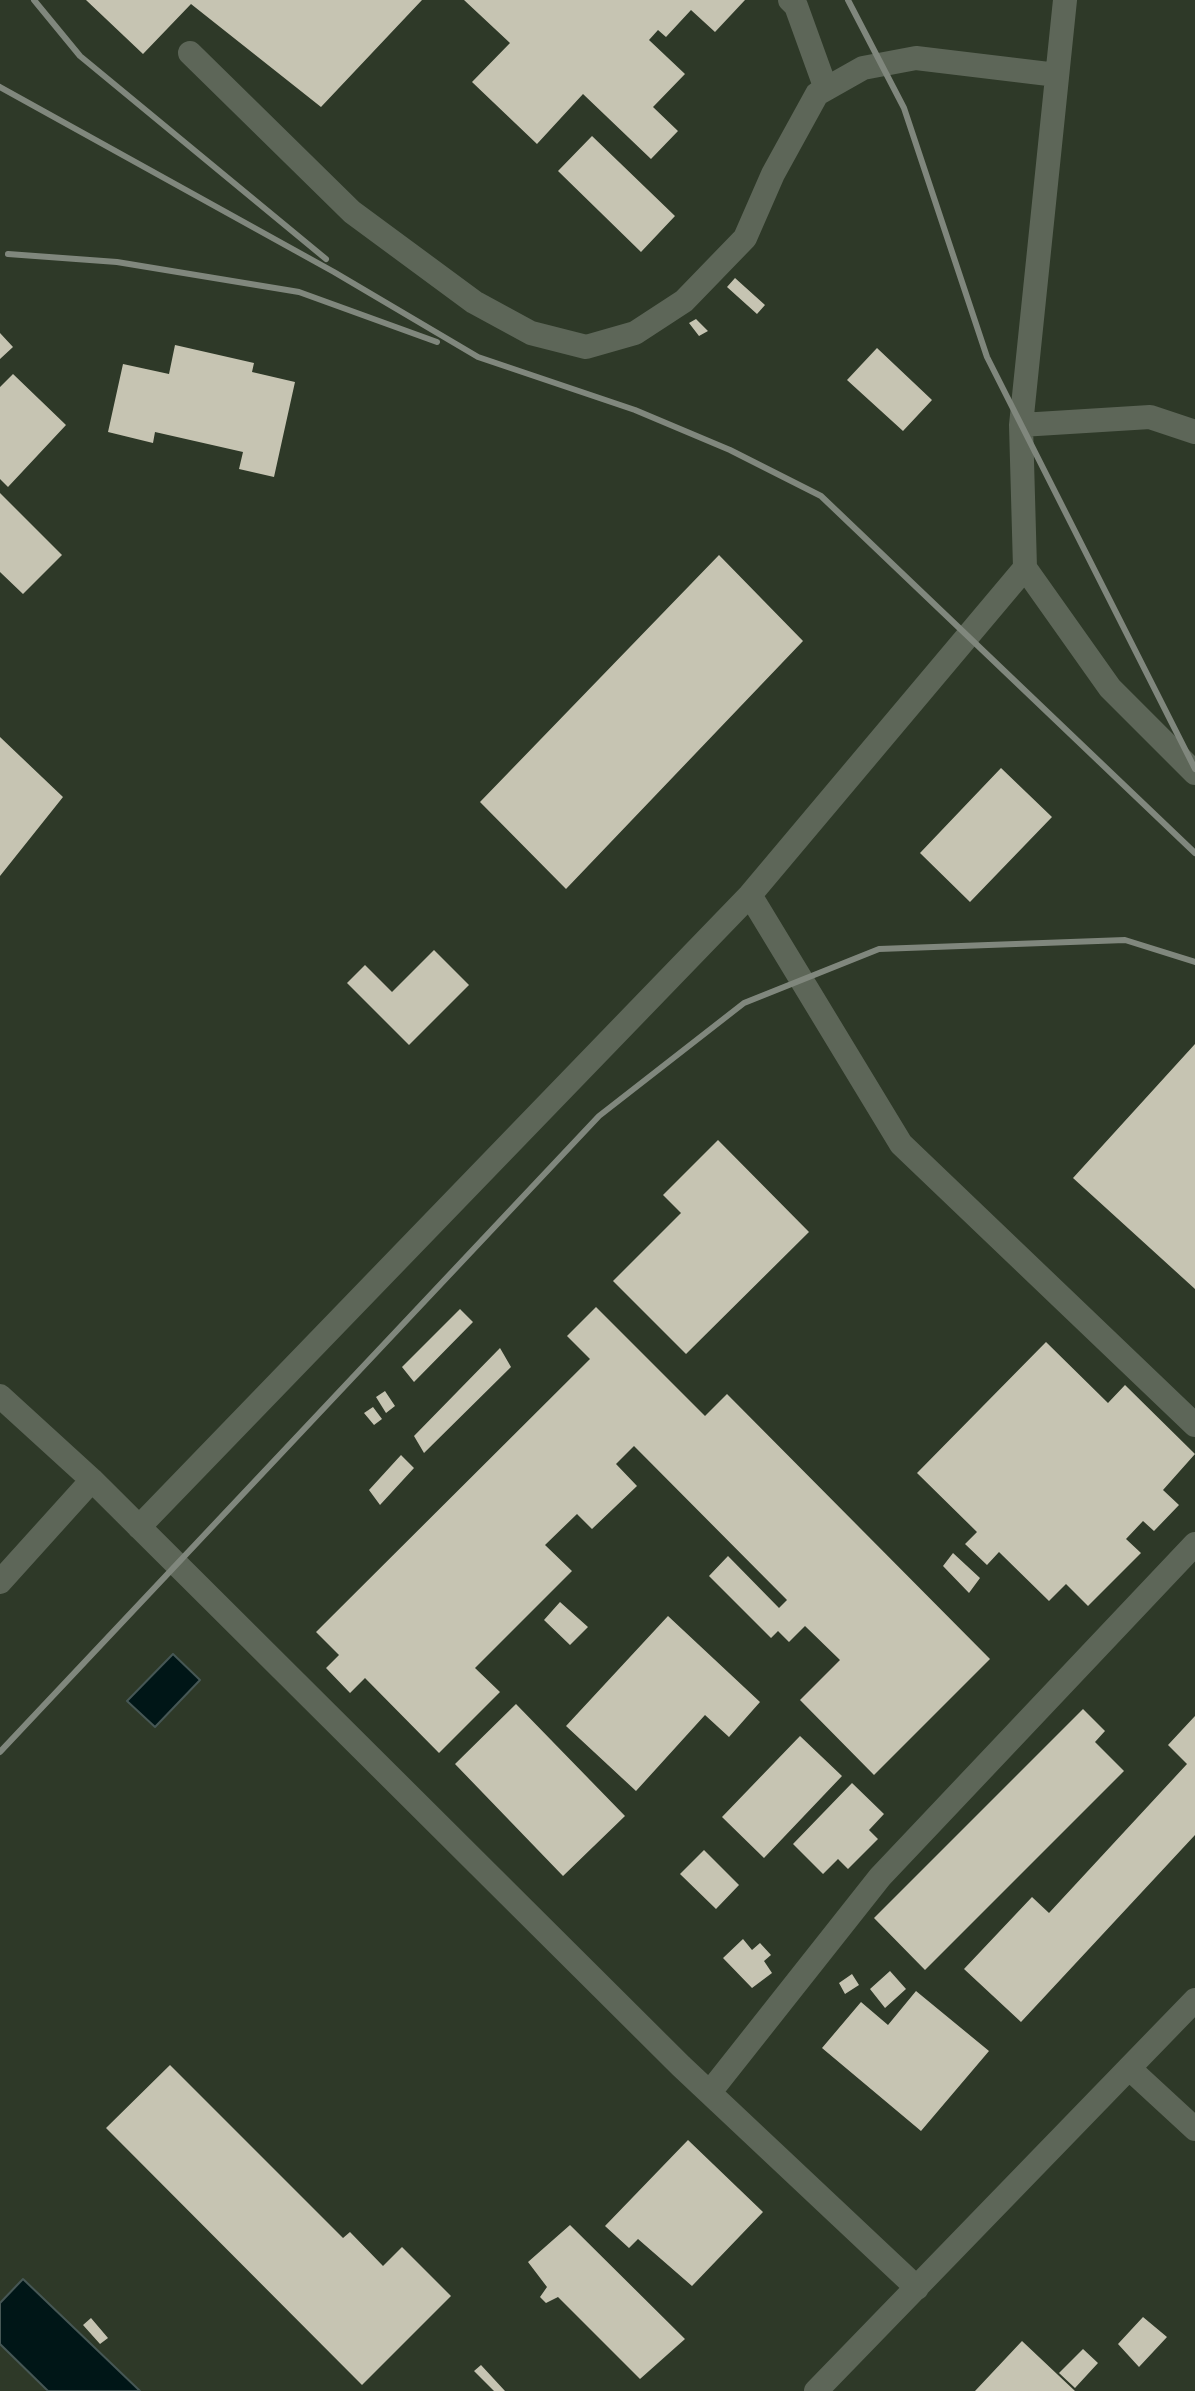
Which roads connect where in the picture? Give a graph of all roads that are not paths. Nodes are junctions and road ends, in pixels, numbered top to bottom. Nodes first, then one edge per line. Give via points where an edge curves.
1 (790, 0) edge
2 (1065, 0) edge
3 (190, 53) dead end
4 (1057, 75) junction
5 (826, 89) junction
6 (1021, 425) junction
7 (1195, 432) edge
8 (1025, 568) junction
9 (1195, 773) edge
10 (750, 895) junction
11 (0, 1396) edge
12 (1195, 1425) edge
13 (92, 1480) junction
14 (139, 1527) junction
15 (1195, 1544) edge
16 (0, 1582) edge
17 (1195, 2000) edge
18 (1131, 2070) junction
19 (710, 2092) junction
20 (1195, 2129) edge
21 (917, 2288) junction
22 (816, 2391) edge

1 - 5 lane
2 - 4 lane
3 - 5 lane via 352,212 474,302 531,333 586,347 635,333 684,301 745,238 773,174 817,94
4 - 5 lane via 916,58 863,68
4 - 6 lane
6 - 7 lane via 1150,417
6 - 8 lane
8 - 9 lane via 1110,688
8 - 10 lane
10 - 12 lane via 901,1144
10 - 14 lane
11 - 13 lane
13 - 14 lane
13 - 16 lane
14 - 19 lane
15 - 19 lane via 880,1877
17 - 18 lane
18 - 20 lane
18 - 21 lane
19 - 21 lane
21 - 22 lane

